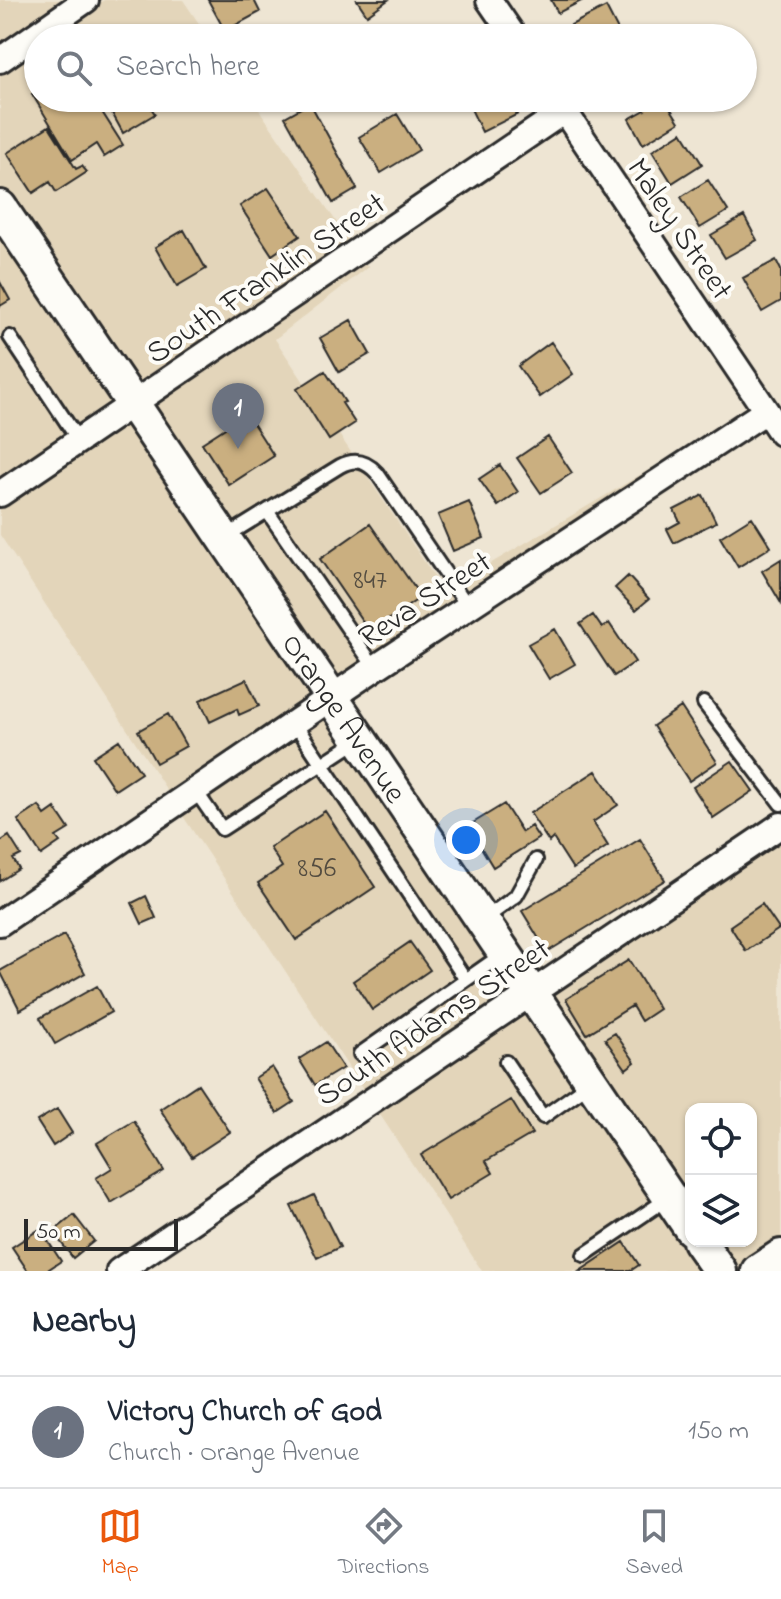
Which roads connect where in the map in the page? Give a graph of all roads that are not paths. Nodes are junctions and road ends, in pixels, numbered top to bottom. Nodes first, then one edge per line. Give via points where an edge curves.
1 (86, 0) edge
2 (489, 0) edge
3 (52, 24) edge
4 (505, 24) edge
5 (24, 43) edge
6 (0, 60) edge
7 (549, 112) edge
8 (565, 112) edge
9 (0, 207) edge
10 (10, 337) dead end
11 (134, 405) junction
12 (766, 411) junction
13 (781, 433) edge
14 (79, 441) junction
15 (0, 494) edge
16 (267, 511) junction
17 (224, 538) junction
18 (469, 608) junction
19 (375, 668) junction
20 (332, 698) junction
21 (704, 703) dead end
22 (295, 724) junction
23 (360, 739) junction
24 (321, 765) junction
25 (195, 790) junction
26 (781, 804) edge
27 (781, 825) edge
28 (536, 860) dead end
29 (483, 920) junction
30 (0, 923) edge
31 (505, 952) junction
32 (466, 980) junction
33 (532, 993) junction
34 (360, 1054) dead end
35 (506, 1062) dead end
36 (592, 1083) junction
37 (670, 1198) junction
38 (685, 1220) edge
39 (703, 1247) edge
40 (584, 1255) dead end
41 (781, 1256) edge
42 (119, 1271) edge
43 (720, 1271) edge
44 (758, 1271) edge

1 - 3 street
2 - 4 street
5 - 6 street
7 - 11 street, South Franklin Street
8 - 12 street, Maley Street
9 - 11 street, Orange Avenue
10 - 14 lane
11 - 14 street, South Franklin Street
11 - 17 street, Orange Avenue
12 - 13 street, Maley Street
12 - 18 street, Reva Street
14 - 15 street, South Franklin Street
16 - 17 lane
16 - 18 lane via 349,461 369,464
16 - 19 lane
17 - 20 street, Orange Avenue
18 - 19 street, Reva Street
19 - 20 street, Reva Street
20 - 22 street, Reva Street
20 - 23 street, Orange Avenue
21 - 26 lane
22 - 24 lane
22 - 25 street, Reva Street
23 - 24 lane
23 - 29 street, Orange Avenue
24 - 25 lane via 222,829
24 - 32 lane
25 - 30 street, Reva Street
27 - 33 street, South Adams Street
28 - 29 lane via 516,896
29 - 31 street, Orange Avenue
31 - 32 lane
31 - 33 street, Orange Avenue
32 - 34 lane
33 - 36 street, Orange Avenue
33 - 42 street, South Adams Street
35 - 36 lane via 543,1117
36 - 37 street, Orange Avenue
37 - 38 street, Orange Avenue
37 - 40 lane
39 - 43 street
41 - 44 street

